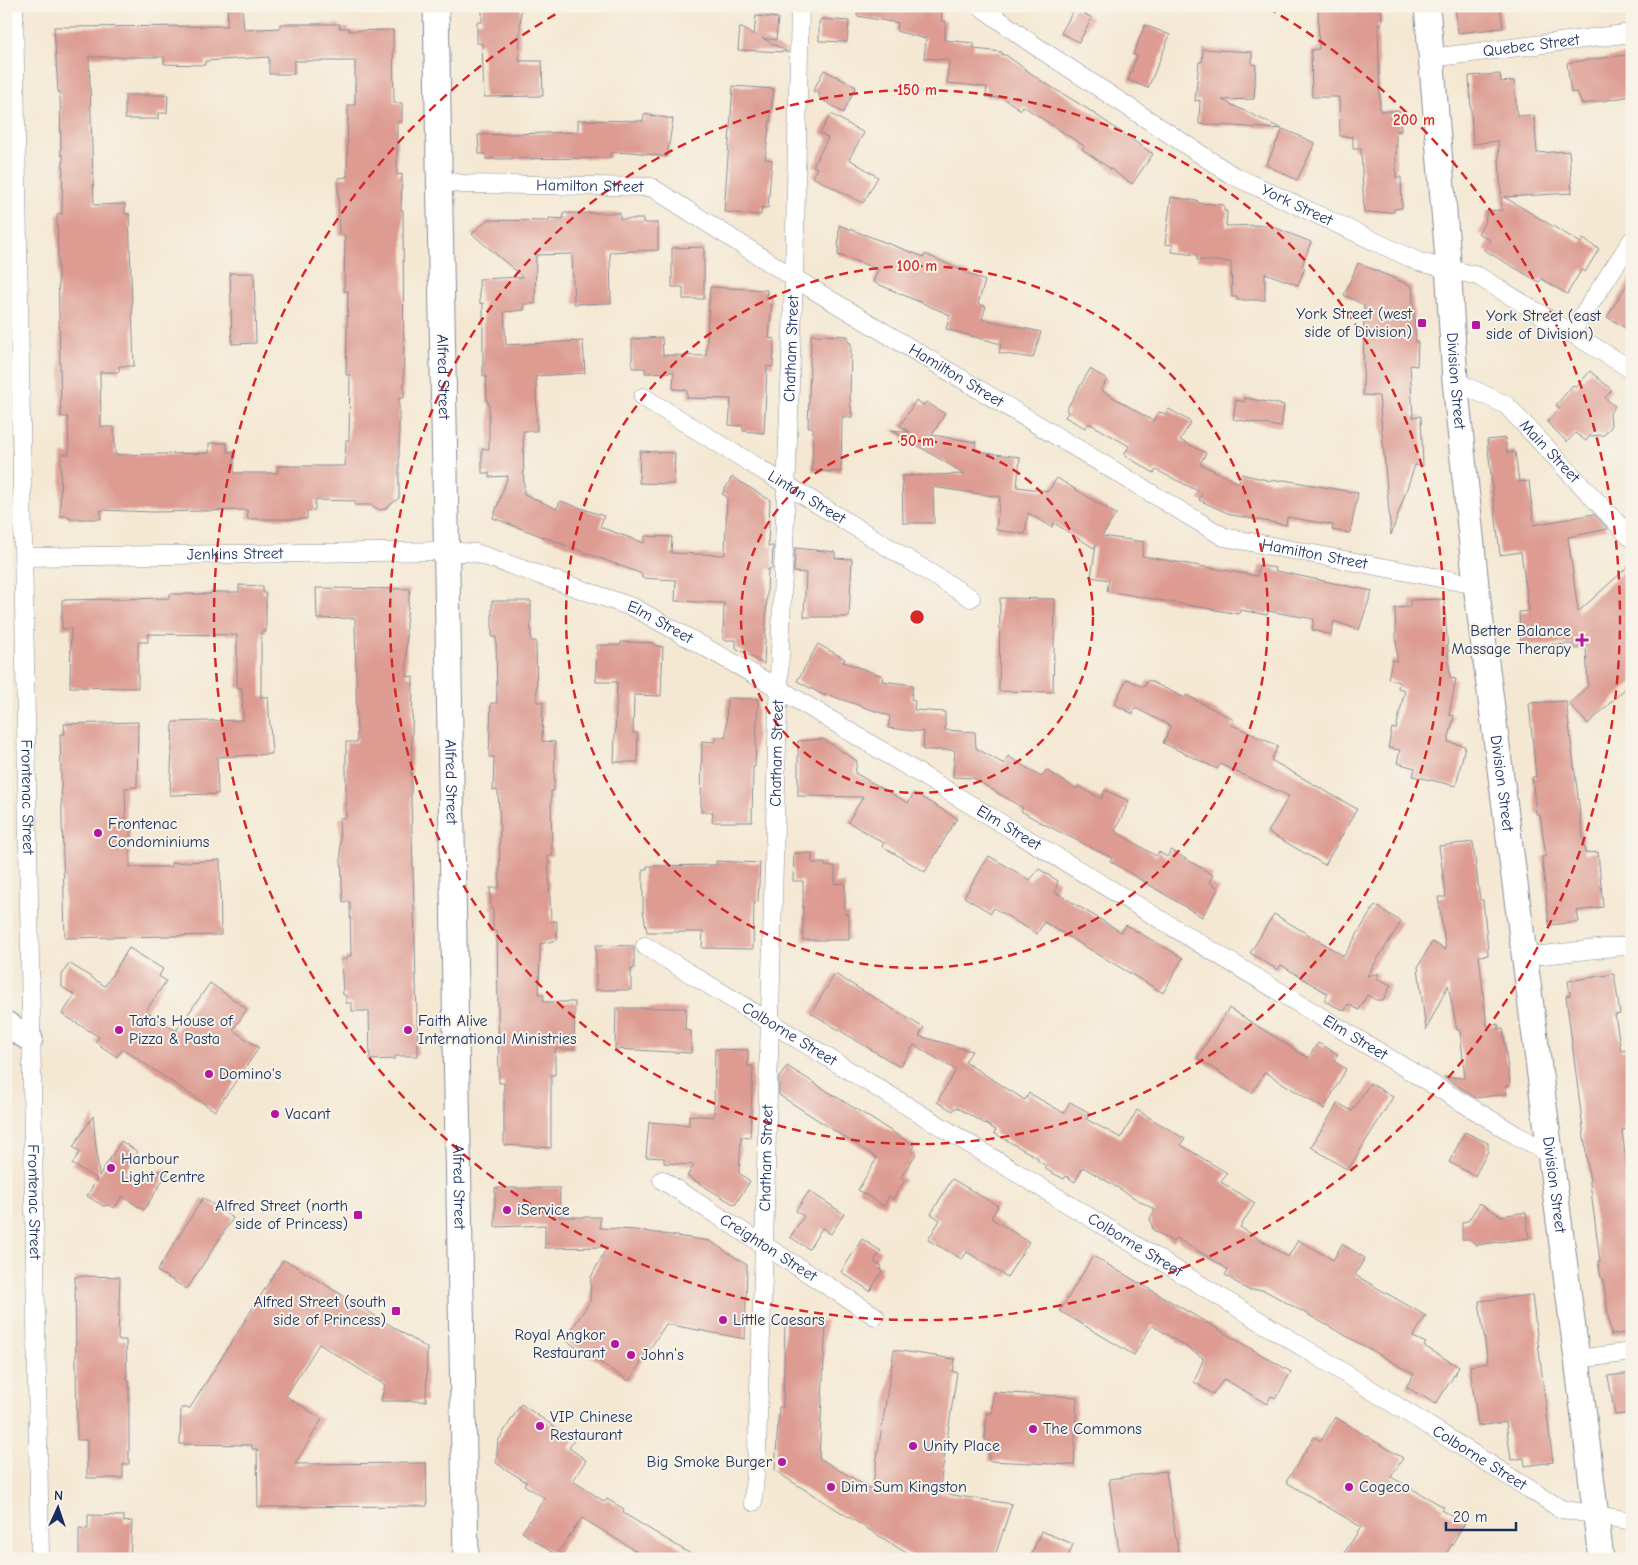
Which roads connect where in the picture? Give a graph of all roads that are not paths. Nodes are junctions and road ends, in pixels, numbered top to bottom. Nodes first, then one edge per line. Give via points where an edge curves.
1 (14, 6) edge
2 (436, 6) edge
3 (800, 6) edge
4 (980, 6) edge
5 (1427, 6) edge
6 (1632, 32) edge
7 (1431, 58) junction
8 (441, 182) junction
9 (1632, 240) edge
10 (1448, 269) junction
11 (794, 278) junction
12 (1571, 333) junction
13 (1632, 370) edge
14 (1455, 380) junction
15 (643, 397) dead end
16 (786, 487) junction
17 (1632, 539) edge
18 (447, 551) junction
19 (24, 557) junction
20 (1476, 585) junction
21 (971, 598) dead end
22 (778, 688) junction
23 (1632, 945) edge
24 (645, 946) dead end
25 (1525, 957) junction
26 (770, 1022) junction
27 (6, 1024) edge
28 (30, 1039) junction
29 (1549, 1153) junction
30 (662, 1180) dead end
31 (764, 1246) junction
32 (875, 1316) dead end
33 (1632, 1352) edge
34 (1577, 1359) junction
35 (753, 1502) dead end
36 (1596, 1515) junction
37 (1632, 1521) edge
38 (40, 1559) edge
39 (466, 1559) edge
40 (1601, 1559) edge

1 - 19 street, Frontenac Street
2 - 8 main road, Alfred Street
3 - 11 street, Chatham Street
4 - 10 street, York Street via 1232,175 1419,262
5 - 7 main road, Division Street
6 - 7 street, Quebec Street
7 - 10 main road, Division Street
8 - 11 street, Hamilton Street via 651,187
8 - 18 main road, Alfred Street
9 - 12 street
10 - 12 street, York Street via 1478,276
10 - 14 main road, Division Street
11 - 16 street, Chatham Street
11 - 20 street, Hamilton Street via 1224,537
12 - 13 street, York Street
14 - 17 street, Main Street via 1506,406
14 - 20 main road, Division Street
15 - 16 street, Linton Street
16 - 21 street, Linton Street
16 - 22 street, Chatham Street
18 - 19 street, Jenkins Street
18 - 22 street, Elm Street via 476,553 635,608
18 - 39 main road, Alfred Street
19 - 28 street, Frontenac Street
20 - 25 main road, Division Street
22 - 26 street, Chatham Street
22 - 29 street, Elm Street
23 - 25 street
24 - 26 street, Colborne Street
25 - 29 main road, Division Street
26 - 31 street, Chatham Street
26 - 36 street, Colborne Street via 1561,1509
27 - 28 main road
28 - 38 street, Frontenac Street
29 - 34 main road, Division Street
30 - 31 street, Creighton Street
31 - 32 street, Creighton Street
31 - 35 street, Chatham Street
33 - 34 street
34 - 36 main road, Division Street
36 - 37 street, Colborne Street
36 - 40 main road, Division Street

